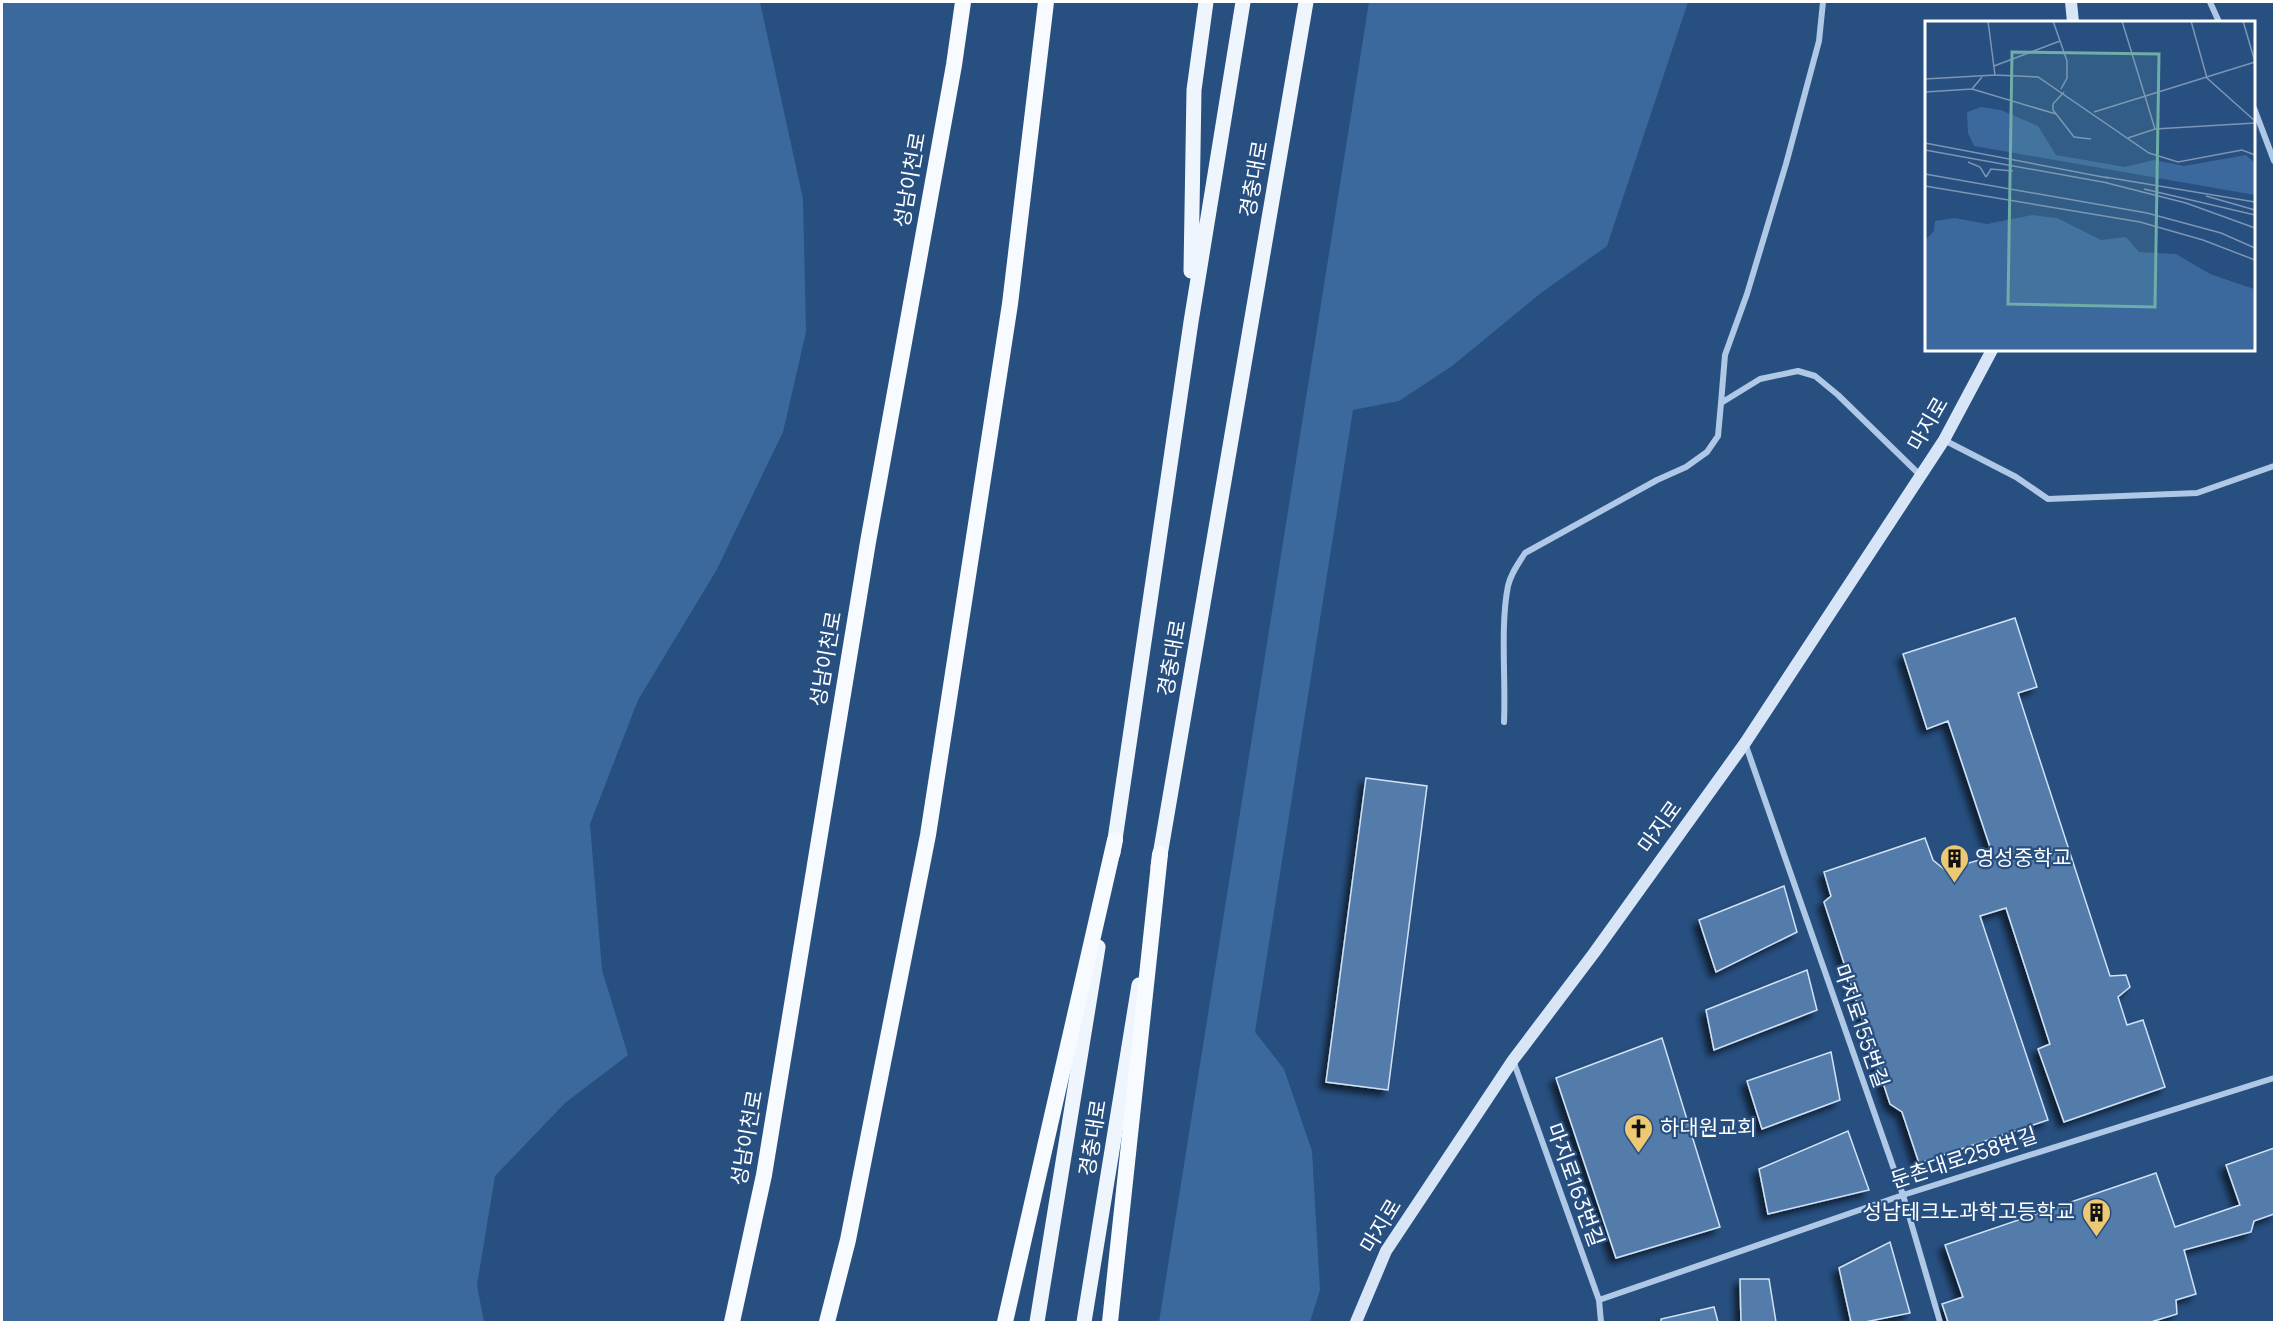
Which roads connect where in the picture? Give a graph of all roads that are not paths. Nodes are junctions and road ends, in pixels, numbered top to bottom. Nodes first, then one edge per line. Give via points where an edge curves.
1 (963, 2) edge
2 (1046, 2) edge
3 (1206, 2) edge
4 (1244, 2) edge
5 (1306, 2) edge
6 (1823, 2) edge
7 (2071, 2) edge
8 (2211, 2) edge
9 (2073, 21) edge
10 (2219, 21) edge
11 (2255, 113) edge
12 (2274, 161) edge
13 (1191, 322) junction
14 (1991, 351) edge
15 (1721, 403) junction
16 (1944, 440) junction
17 (2274, 466) edge
18 (1920, 476) junction
19 (1504, 722) dead end
20 (1745, 743) junction
21 (1115, 840) junction
22 (1160, 854) junction
23 (1513, 1060) junction
24 (2274, 1078) edge
25 (1903, 1195) junction
26 (1599, 1300) junction
27 (732, 1323) edge
28 (827, 1323) edge
29 (1005, 1323) edge
30 (1037, 1323) edge
31 (1084, 1323) edge
32 (1110, 1323) edge
33 (1356, 1323) edge
34 (1600, 1323) edge
35 (1940, 1323) edge

1 - 27 highway, 성남이천로 via 764,1175
2 - 28 highway via 1010,304 928,835 848,1240
3 - 13 main road via 1194,90
4 - 13 main road, 경충대로
5 - 22 main road, 경충대로
6 - 15 street via 1819,41 1786,164 1748,294 1725,355
7 - 9 main road
8 - 10 street
11 - 12 street
13 - 21 main road, 경충대로
14 - 16 main road, 마지로
15 - 18 street via 1760,379 1798,371 1815,376
15 - 19 street via 1718,436 1707,452 1526,554 1515,568 1508,585 1505,618
16 - 17 street via 2016,477 2048,499 2197,493
16 - 18 main road, 마지로
18 - 20 main road, 마지로
20 - 23 main road, 마지로
20 - 25 street, 마지로155번길
21 - 29 highway
21 - 30 main road, 경충대로
22 - 31 main road, 경충대로
22 - 32 highway
23 - 26 street, 마지로163번길
23 - 33 main road, 마지로 via 1386,1251
24 - 25 street, 둔촌대로258번길
25 - 26 street, 둔촌대로258번길
25 - 35 street, 마지로155번길
26 - 34 street, 마지로163번길

